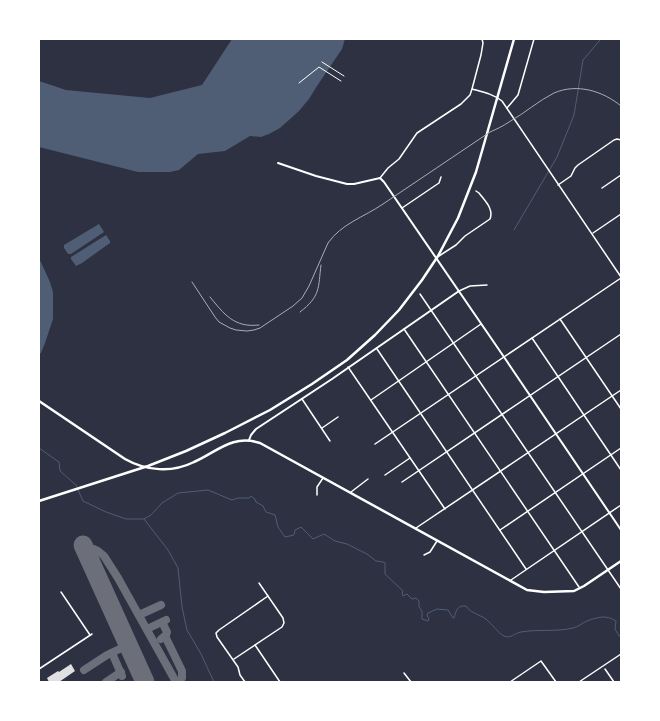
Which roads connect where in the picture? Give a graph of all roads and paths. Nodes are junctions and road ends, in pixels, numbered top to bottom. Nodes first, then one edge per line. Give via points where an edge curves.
1 (482, 39) edge
2 (514, 39) edge
3 (534, 39) edge
4 (322, 62) dead end
5 (344, 76) dead end
6 (341, 81) dead end
7 (299, 83) dead end
8 (472, 89) junction
9 (507, 108) junction
10 (621, 140) edge
11 (278, 163) dead end
12 (621, 175) edge
13 (441, 177) dead end
14 (380, 178) junction
15 (558, 185) junction
16 (602, 188) dead end
17 (476, 191) dead end
18 (402, 208) junction
19 (621, 214) edge
20 (592, 234) junction
21 (436, 258) junction
22 (621, 277) edge
23 (487, 286) dead end
24 (459, 291) junction
25 (420, 294) dead end
26 (432, 310) junction
27 (560, 319) junction
28 (482, 324) junction
29 (404, 329) junction
30 (621, 334) edge
31 (532, 338) junction
32 (454, 343) junction
33 (376, 348) junction
34 (504, 357) junction
35 (586, 358) junction
36 (426, 362) junction
37 (348, 367) junction
38 (476, 376) junction
39 (558, 377) junction
40 (398, 381) junction
41 (621, 390) edge
42 (448, 394) junction
43 (530, 396) junction
44 (612, 396) junction
45 (302, 399) junction
46 (371, 400) junction
47 (39, 401) edge
48 (621, 410) edge
49 (420, 413) junction
50 (503, 414) junction
51 (584, 415) junction
52 (338, 418) dead end
53 (322, 428) junction
54 (393, 432) junction
55 (474, 433) junction
56 (556, 434) junction
57 (249, 440) junction
58 (330, 441) dead end
59 (375, 444) dead end
60 (621, 448) edge
61 (447, 452) junction
62 (528, 452) junction
63 (611, 454) junction
64 (410, 458) junction
65 (419, 470) junction
66 (621, 470) edge
67 (501, 471) junction
68 (583, 473) junction
69 (385, 475) dead end
70 (323, 478) junction
71 (368, 480) dead end
72 (402, 482) dead end
73 (473, 490) junction
74 (555, 492) junction
75 (350, 493) junction
76 (317, 495) dead end
77 (39, 501) edge
78 (621, 505) edge
79 (445, 509) junction
80 (528, 511) junction
81 (610, 513) junction
82 (415, 529) junction
83 (500, 530) junction
84 (621, 530) edge
85 (582, 532) junction
86 (437, 541) junction
87 (554, 550) junction
88 (424, 556) dead end
89 (621, 561) edge
90 (526, 569) junction
91 (608, 570) junction
92 (509, 581) junction
93 (259, 583) dead end
94 (580, 589) junction
95 (621, 589) edge
96 (61, 592) dead end
97 (268, 596) junction
98 (255, 645) junction
99 (621, 654) edge
100 (233, 660) junction
101 (39, 669) edge
102 (605, 669) dead end
103 (404, 673) dead end
104 (245, 682) edge
105 (280, 682) edge
106 (411, 682) edge
107 (510, 682) edge
108 (556, 682) edge
109 (579, 682) edge
110 (614, 682) edge

1 - 8 street
2 - 77 main road via 476,172 458,218 412,294 375,335 347,360 291,398 214,438 164,460
3 - 9 street via 518,95
4 - 5 path
6 - 7 path via 319,68
8 - 9 street via 497,97
8 - 14 street via 464,102 417,133 399,159
9 - 15 street
10 - 15 street via 614,140 578,165 571,176
11 - 14 street via 347,184
12 - 16 street
13 - 18 street via 436,185
14 - 18 street
15 - 20 street
17 - 21 street via 491,210 490,219
18 - 21 street
19 - 20 street
20 - 22 street
21 - 24 street
22 - 27 street
23 - 24 street via 470,286
24 - 26 street
24 - 28 street
25 - 26 street
26 - 29 street
26 - 32 street
27 - 31 street
27 - 35 street
28 - 32 street
28 - 34 street
29 - 33 street
29 - 36 street
30 - 35 street
31 - 34 street
31 - 39 street
32 - 36 street
32 - 38 street
33 - 37 street
33 - 40 street
34 - 38 street
34 - 43 street
35 - 39 street
35 - 44 street
36 - 40 street
36 - 42 street
37 - 45 street
37 - 46 street
38 - 42 street
38 - 50 street
39 - 43 street
39 - 51 street
40 - 46 street
40 - 49 street
41 - 44 street
42 - 49 street
42 - 55 street
43 - 50 street
43 - 56 street
44 - 48 street
44 - 51 street
45 - 53 street
45 - 57 street via 254,431
46 - 54 street
47 - 57 main road via 119,456 140,466 176,468 203,458 231,442
49 - 54 street
49 - 61 street
50 - 55 street
50 - 62 street
51 - 56 street
51 - 63 street
52 - 53 street
53 - 58 street
54 - 59 street
54 - 64 street
55 - 61 street
55 - 67 street
56 - 62 street
56 - 68 street
57 - 70 main road via 260,443
60 - 63 street
61 - 65 street
61 - 73 street
62 - 67 street
62 - 74 street
63 - 66 street
63 - 68 street
64 - 65 street
64 - 69 street
65 - 72 street
65 - 79 street
67 - 73 street
67 - 80 street
68 - 74 street
68 - 81 street
70 - 75 main road
70 - 76 street via 317,487
71 - 75 street
73 - 79 street
73 - 83 street
74 - 80 street
74 - 85 street
75 - 82 main road
78 - 81 street
79 - 82 street
80 - 83 street
80 - 87 street
81 - 84 street
81 - 85 street
82 - 86 main road
83 - 90 street
85 - 87 street
85 - 91 street
86 - 88 street
86 - 92 main road
87 - 90 street
87 - 94 street
89 - 91 main road
90 - 92 street
91 - 94 main road
91 - 95 street
92 - 94 main road via 534,592
93 - 97 street
96 - 101 street via 91,635
97 - 98 street via 284,623
97 - 100 street via 217,632 217,637
98 - 100 street
98 - 105 street
99 - 109 street
100 - 104 street
102 - 110 street
103 - 106 street
107 - 108 street via 542,661

